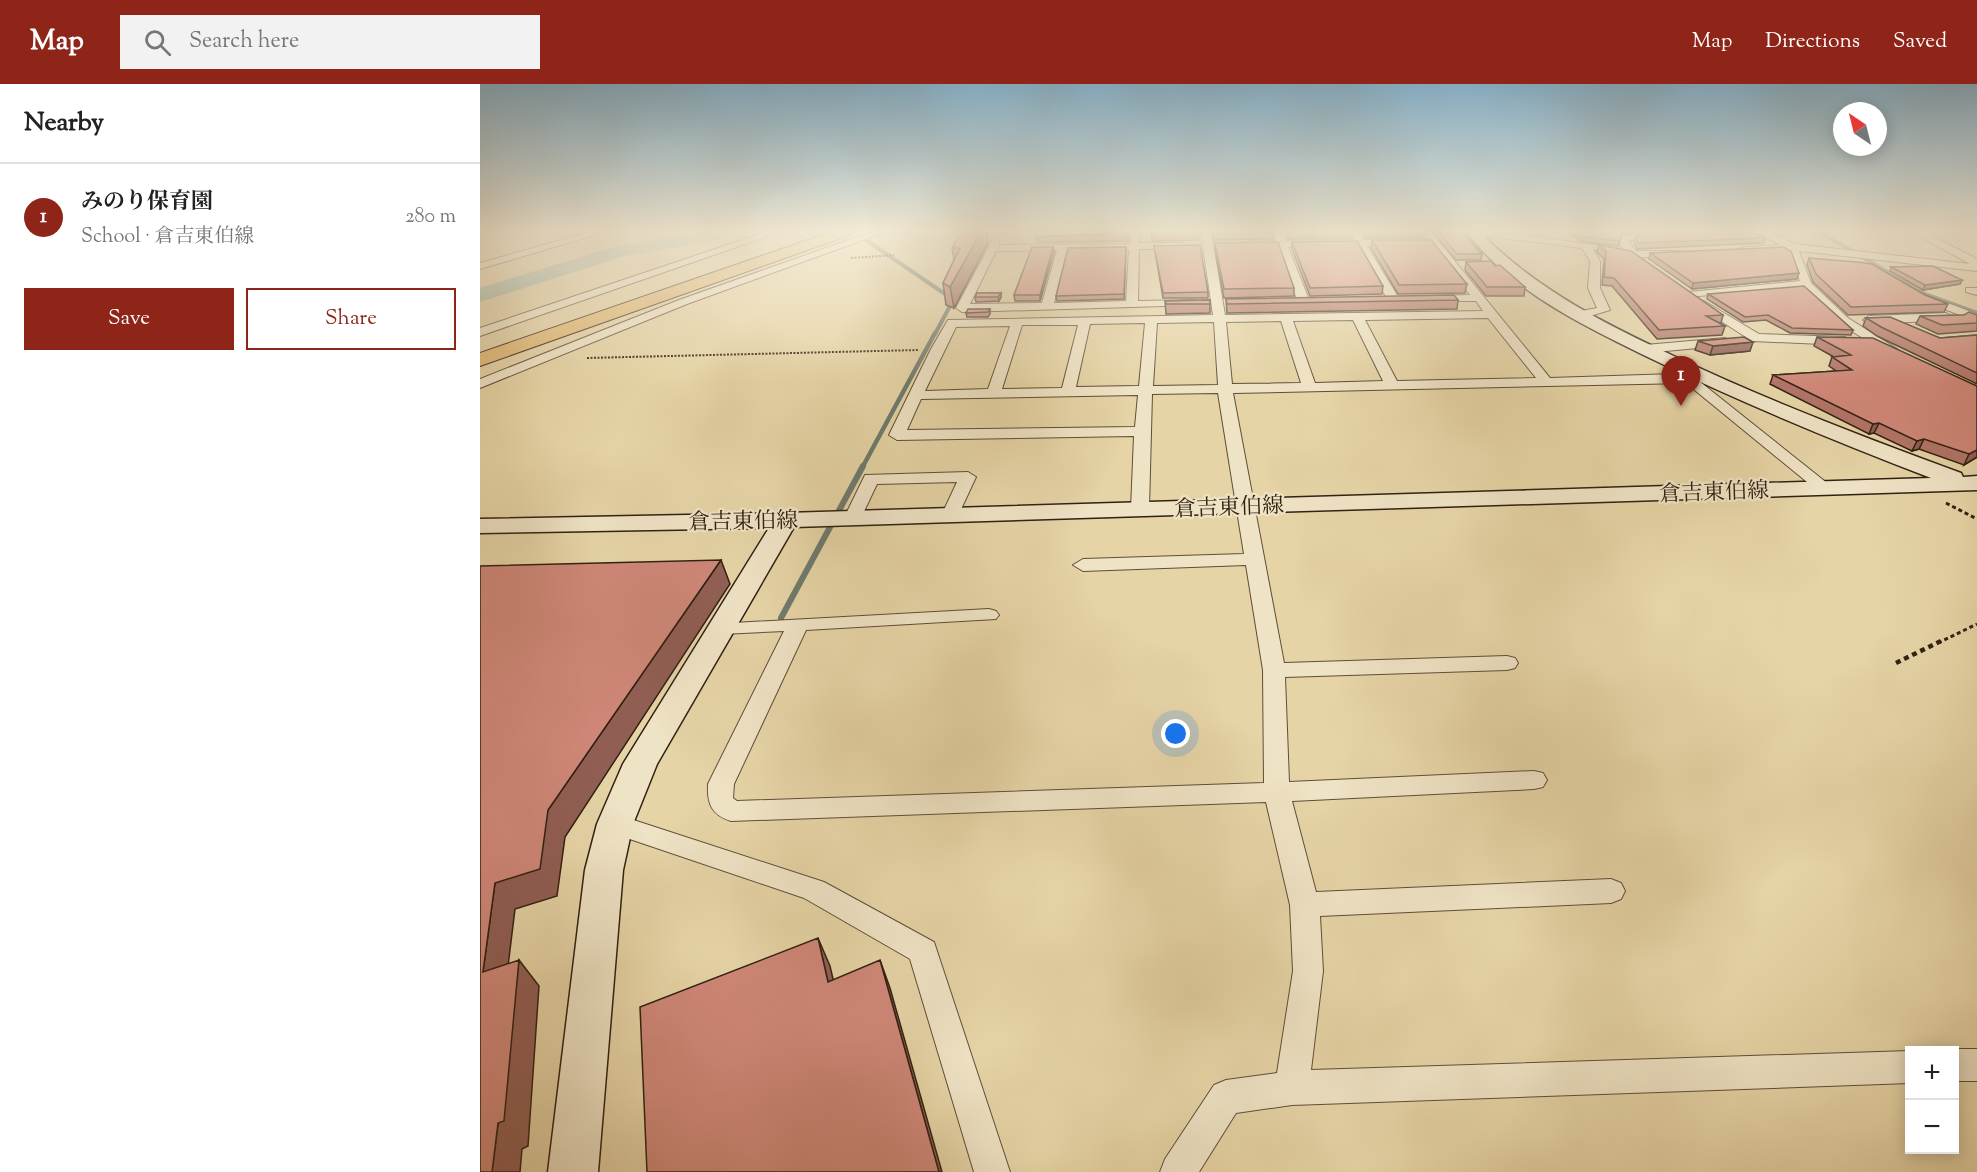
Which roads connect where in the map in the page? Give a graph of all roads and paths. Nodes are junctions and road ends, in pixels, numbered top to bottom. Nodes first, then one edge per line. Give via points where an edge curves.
1 (625, 283) edge
2 (686, 283) edge
3 (700, 283) edge
4 (737, 283) edge
5 (975, 283) edge
6 (1054, 283) edge
7 (1134, 283) edge
8 (1219, 283) edge
9 (1297, 283) edge
10 (1387, 283) edge
11 (1469, 283) edge
12 (1532, 283) edge
13 (1594, 283) edge
14 (1806, 284) joint
15 (1907, 289) edge
16 (1479, 298) junction
17 (1304, 302) edge
18 (1223, 303) junction
19 (1132, 304) junction
20 (1047, 306) junction
21 (1493, 314) junction
22 (1580, 315) junction
23 (1357, 316) junction
24 (1286, 317) junction
25 (1977, 318) edge
26 (1151, 319) junction
27 (1220, 319) junction
28 (1889, 320) junction
29 (1017, 321) junction
30 (1085, 321) junction
31 (1844, 321) junction
32 (1977, 323) edge
33 (480, 332) edge
34 (1917, 332) edge
35 (1756, 338) junction
36 (1872, 341) junction
37 (937, 349) junction
38 (1645, 349) junction
39 (480, 354) edge
40 (1900, 356) edge
41 (542, 358) junction
42 (480, 360) edge
43 (1695, 378) junction
44 (1547, 383) junction
45 (480, 384) edge
46 (1392, 386) junction
47 (1310, 388) junction
48 (1225, 390) junction
49 (1068, 391) junction
50 (1146, 392) junction
51 (994, 393) junction
52 (916, 395) junction
53 (1142, 431) junction
54 (1974, 485) edge
55 (1824, 487) junction
56 (1247, 506) junction
57 (1140, 509) junction
58 (951, 513) junction
59 (854, 516) junction
60 (786, 520) junction
61 (490, 526) edge
62 (480, 544) edge
63 (1253, 559) junction
64 (1083, 565) dead end
65 (989, 615) dead end
66 (1977, 624) edge
67 (798, 625) junction
68 (722, 628) junction
69 (1508, 663) dead end
70 (1896, 663) dead end
71 (1274, 670) junction
72 (1534, 780) dead end
73 (1277, 792) junction
74 (615, 824) junction
75 (1611, 891) dead end
76 (1305, 905) junction
77 (1959, 1065) edge
78 (1977, 1065) edge
79 (1905, 1067) edge
80 (1292, 1088) junction
81 (573, 1172) edge
82 (992, 1172) edge
83 (1178, 1172) edge

1 - 33 street
2 - 39 highway
3 - 42 highway
4 - 41 street
5 - 20 street via 962,308
6 - 20 street
7 - 19 street
8 - 18 street
9 - 17 street
10 - 16 street via 1399,300
11 - 16 street
12 - 22 street
13 - 22 street via 1604,310
14 - 31 street
14 - 35 street via 1685,292
15 - 25 street
16 - 21 street
18 - 19 street
18 - 27 street
19 - 20 street
21 - 23 street
21 - 44 street
22 - 38 street
23 - 24 street
23 - 46 street
24 - 27 street
24 - 47 street
26 - 27 street
26 - 30 street
26 - 50 street
27 - 48 street
28 - 31 street
28 - 32 street via 1957,316
28 - 34 street
29 - 30 street
29 - 37 street via 952,323
29 - 51 street
30 - 49 street
31 - 36 street
35 - 36 street
35 - 38 street
36 - 40 street
37 - 41 path
37 - 52 street
38 - 43 street
41 - 45 street
43 - 44 street
43 - 54 street
43 - 55 street
44 - 46 street
46 - 47 street
47 - 48 street
48 - 50 street
48 - 56 street
49 - 50 street
49 - 51 street
50 - 53 street
51 - 52 street
52 - 53 street via 897,435
53 - 57 street
54 - 55 street, 倉吉東伯線
55 - 56 street, 倉吉東伯線
56 - 57 street, 倉吉東伯線
56 - 63 street
57 - 58 street, 倉吉東伯線
58 - 59 street, 倉吉東伯線
58 - 59 street via 968,477 871,478
59 - 60 street, 倉吉東伯線
60 - 61 street, 倉吉東伯線
60 - 68 street
61 - 62 street
63 - 64 street
63 - 71 street
65 - 67 street
66 - 70 path
67 - 68 street
67 - 73 street via 721,784 720,801 731,811
68 - 74 street via 640,764
69 - 71 street
71 - 73 street
72 - 73 street
73 - 76 street
74 - 81 street via 604,870
74 - 82 street via 814,890 923,951
75 - 76 street
76 - 80 street via 1308,971
77 - 78 street
79 - 80 street
80 - 83 street via 1226,1097

